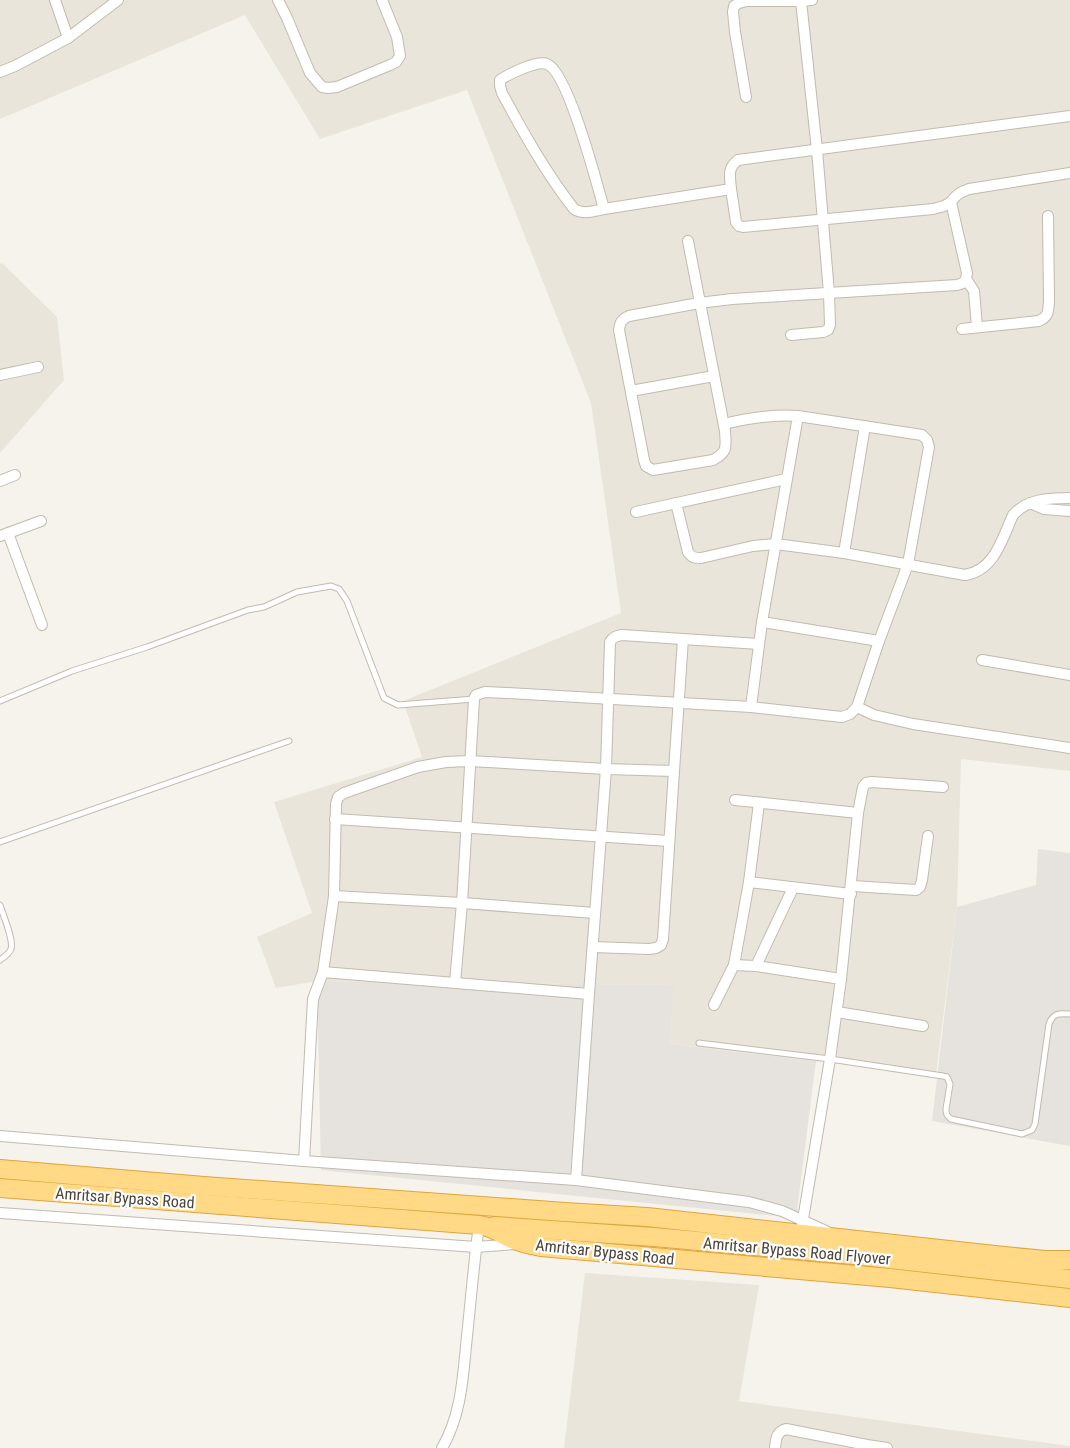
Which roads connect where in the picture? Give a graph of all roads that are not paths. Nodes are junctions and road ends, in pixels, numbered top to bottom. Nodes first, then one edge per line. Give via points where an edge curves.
1 (55, 0) edge
2 (118, 0) edge
3 (278, 0) edge
4 (382, 0) edge
5 (806, 1) edge
6 (68, 38) junction
7 (0, 72) edge
8 (746, 97) dead end
9 (1070, 116) edge
10 (817, 150) junction
11 (1070, 173) edge
12 (731, 189) junction
13 (951, 202) junction
14 (604, 209) junction
15 (1048, 216) dead end
16 (823, 220) junction
17 (688, 241) dead end
18 (966, 279) junction
19 (829, 293) junction
20 (699, 303) junction
21 (977, 327) junction
22 (962, 329) dead end
23 (791, 335) dead end
24 (38, 367) dead end
25 (0, 375) edge
26 (714, 376) junction
27 (631, 391) junction
28 (798, 416) junction
29 (724, 424) junction
30 (865, 426) junction
31 (15, 475) dead end
32 (786, 479) junction
33 (0, 481) edge
34 (1070, 498) edge
35 (676, 503) junction
36 (1030, 503) junction
37 (636, 512) dead end
38 (1070, 512) edge
39 (41, 521) dead end
40 (4, 534) edge
41 (776, 544) junction
42 (844, 553) junction
43 (908, 564) junction
44 (762, 622) junction
45 (42, 625) dead end
46 (683, 639) junction
47 (879, 641) junction
48 (759, 644) junction
49 (982, 660) dead end
50 (1070, 675) edge
51 (608, 698) junction
52 (474, 699) junction
53 (0, 701) edge
54 (679, 702) junction
55 (751, 707) junction
56 (857, 707) junction
57 (289, 741) dead end
58 (1070, 748) edge
59 (470, 761) junction
60 (606, 769) junction
61 (674, 771) junction
62 (943, 787) dead end
63 (735, 801) dead end
64 (759, 803) junction
65 (858, 813) junction
66 (335, 819) junction
67 (466, 829) junction
68 (928, 836) dead end
69 (601, 837) junction
70 (0, 842) edge
71 (669, 842) junction
72 (749, 882) junction
73 (793, 888) junction
74 (851, 890) junction
75 (334, 896) junction
76 (462, 903) junction
77 (0, 905) edge
78 (595, 913) junction
79 (593, 946) junction
80 (0, 960) edge
81 (734, 965) junction
82 (756, 966) junction
83 (323, 972) junction
84 (841, 979) junction
85 (455, 983) junction
86 (589, 994) junction
87 (714, 1005) dead end
88 (837, 1012) junction
89 (1070, 1014) edge
90 (924, 1026) dead end
91 (699, 1043) dead end
92 (830, 1059) junction
93 (0, 1136) edge
94 (304, 1161) junction
95 (0, 1169) edge
96 (576, 1180) junction
97 (0, 1188) edge
98 (0, 1213) edge
99 (483, 1225) junction
100 (802, 1227) junction
101 (525, 1244) junction
102 (476, 1247) junction
103 (1070, 1260) edge
104 (1070, 1279) edge
105 (1070, 1298) edge
106 (442, 1448) edge
107 (775, 1448) edge
108 (887, 1448) edge

1 - 6 street
2 - 6 street
3 - 4 street via 310,72 322,87 328,88 390,65 400,56
5 - 8 street via 747,1 734,6
5 - 10 street
6 - 7 street
9 - 10 street
10 - 12 street via 738,160 729,170
10 - 16 street
11 - 13 street via 969,189
12 - 14 street
12 - 16 street via 736,222 743,228
13 - 16 street via 933,208
13 - 18 street
14 - 14 street via 579,212 569,203 524,135 502,93 500,80 541,64 555,71 579,123
15 - 21 street via 1046,318
16 - 19 street
17 - 20 street
18 - 19 street via 957,285
18 - 21 street via 974,291
19 - 20 street
19 - 23 street via 828,330
20 - 26 street
20 - 27 street via 629,316 620,323
21 - 22 street
24 - 25 street
26 - 27 street
26 - 29 street
27 - 29 street via 649,469 713,460 722,455 726,446
28 - 29 street via 761,416
28 - 30 street
28 - 32 street
30 - 42 street
30 - 43 street via 922,435 927,440 929,447
31 - 33 street
32 - 35 street
32 - 41 street
34 - 36 street
35 - 37 street
35 - 41 street via 688,552 694,558
36 - 38 street
36 - 43 street via 1013,515 994,557 975,574
39 - 40 street
40 - 45 street
41 - 42 street
41 - 44 street
42 - 43 street
43 - 47 street
44 - 47 street
44 - 48 street
46 - 48 street
46 - 51 street via 622,635 612,638
46 - 54 street
47 - 56 street
48 - 55 street
49 - 50 street
51 - 52 street via 485,692
51 - 54 street
51 - 60 street
52 - 53 lane via 398,705 384,699 348,601 339,589 330,586 297,592 264,607 72,671
52 - 59 street
54 - 55 street
54 - 61 street
55 - 56 street via 842,717
56 - 58 street via 913,724
57 - 70 lane
59 - 60 street
59 - 66 street via 418,767 344,793 338,797
59 - 67 street
60 - 61 street
60 - 69 street
61 - 71 street
62 - 65 street via 867,783 862,787
63 - 64 street
64 - 65 street
64 - 72 street
65 - 74 street
66 - 67 street
66 - 75 street
67 - 69 street
67 - 76 street
68 - 74 street via 922,880 916,890
69 - 71 street
69 - 78 street
71 - 79 street via 661,945 649,949
72 - 73 street
72 - 81 street
73 - 74 street
73 - 82 street
74 - 84 street
75 - 76 street
75 - 83 street
76 - 78 street
76 - 85 street
77 - 80 lane via 11,940 11,949
78 - 79 street
79 - 86 street
81 - 82 street
81 - 87 street
82 - 84 street
83 - 85 street
83 - 94 street via 313,999
84 - 88 street
85 - 86 street
86 - 96 street
88 - 90 street
88 - 92 street
89 - 92 lane via 1060,1013 1051,1018 1035,1124 1022,1134 948,1117 947,1077
91 - 92 lane
92 - 100 street
93 - 94 street
94 - 96 street
95 - 100 highway, Amritsar Bypass Road
96 - 100 street via 749,1202 782,1211
97 - 99 highway, Amritsar Bypass Road
98 - 102 street
99 - 101 highway, Amritsar Bypass Road
99 - 102 street
99 - 104 highway, Amritsar Bypass Road Flyover via 853,1255
100 - 103 highway, Amritsar Bypass Road via 840,1238 1005,1257
101 - 102 street
101 - 105 highway, Amritsar Bypass Road
102 - 106 street via 458,1410
107 - 108 street via 777,1435 786,1429

